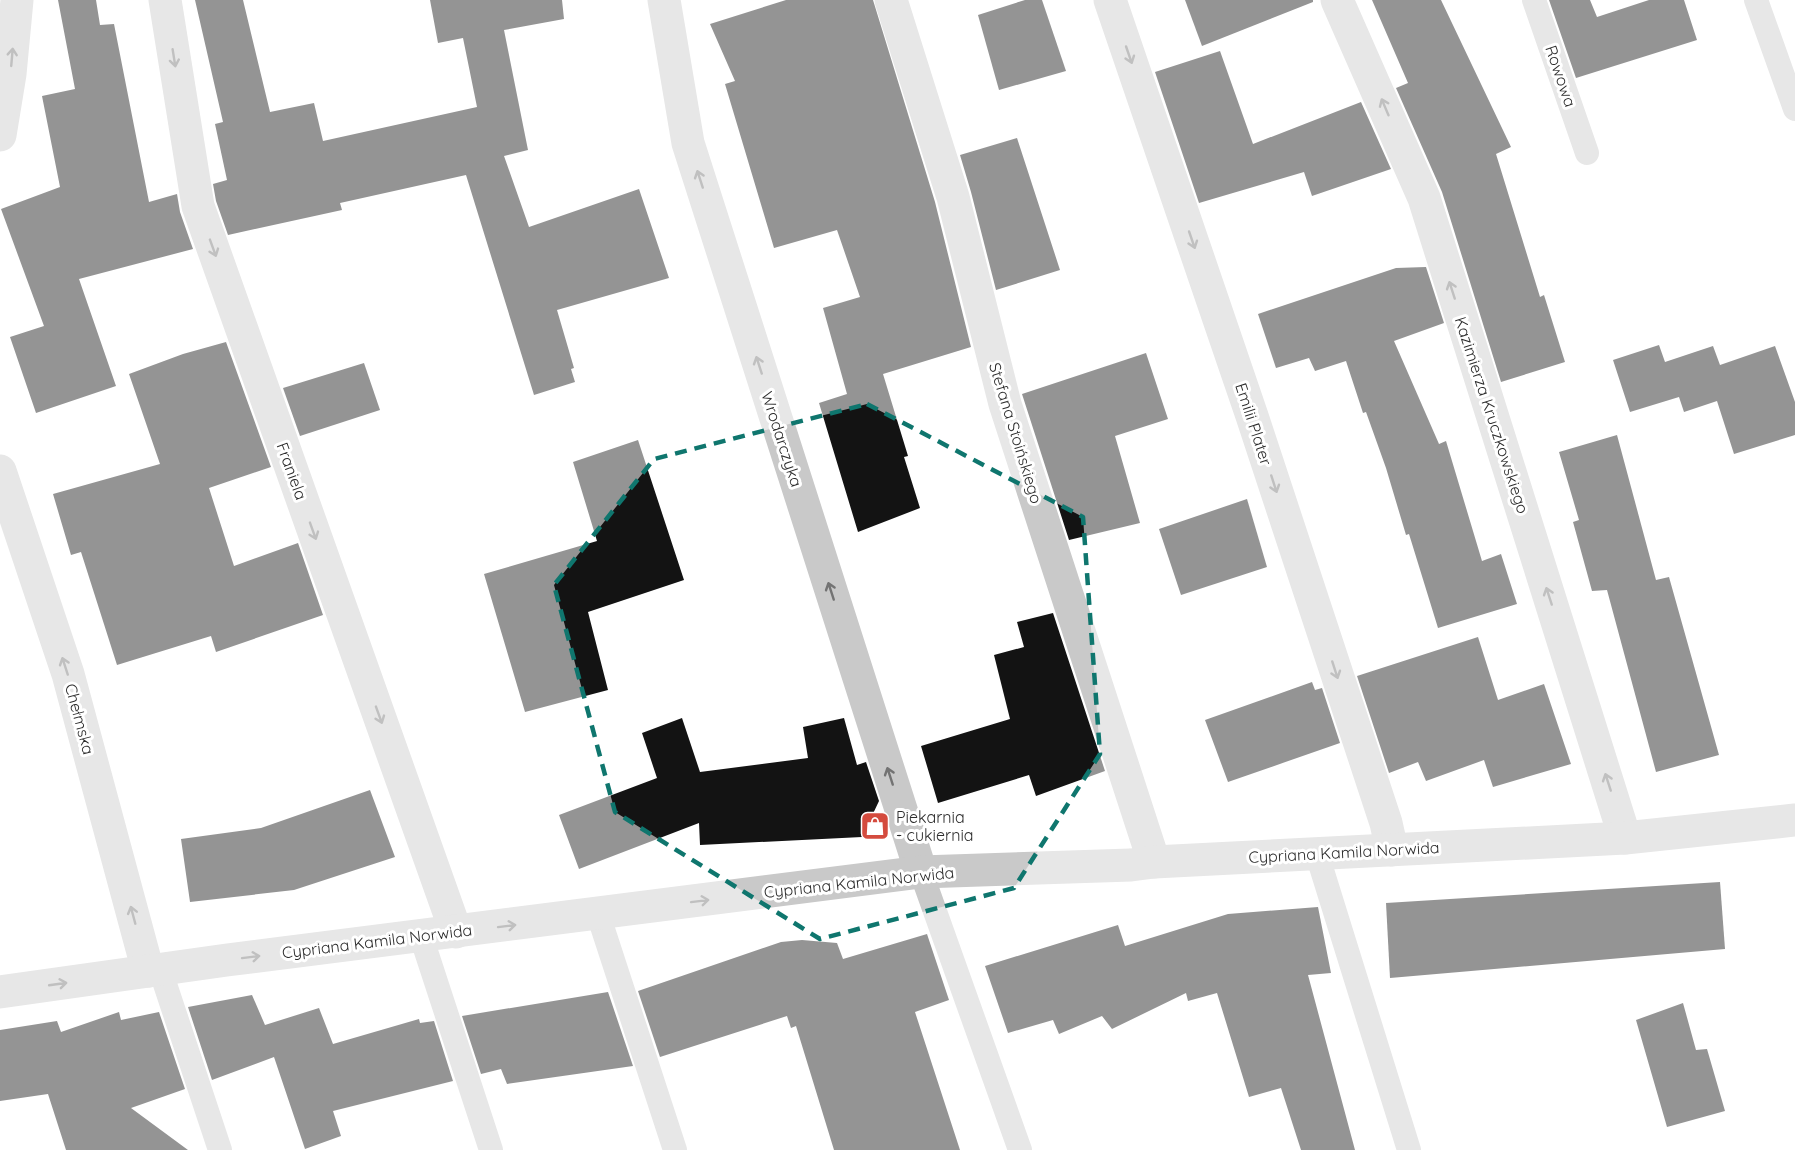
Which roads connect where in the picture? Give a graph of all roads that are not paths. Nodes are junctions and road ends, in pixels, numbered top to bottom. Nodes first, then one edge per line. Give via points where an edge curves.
1 (17, 0) edge
2 (165, 0) edge
3 (664, 0) edge
4 (891, 0) edge
5 (1110, 0) edge
6 (1337, 0) edge
7 (1534, 0) edge
8 (1756, 0) edge
9 (1795, 109) edge
10 (0, 135) edge
11 (1587, 153) dead end
12 (0, 471) edge
13 (1795, 820) edge
14 (1625, 837) junction
15 (1392, 850) junction
16 (1317, 854) junction
17 (1154, 862) junction
18 (921, 872) junction
19 (598, 914) junction
20 (456, 932) junction
21 (422, 936) junction
22 (154, 970) junction
23 (0, 992) edge
24 (220, 1150) edge
25 (491, 1150) edge
26 (675, 1150) edge
27 (1020, 1150) edge
28 (1409, 1150) edge

10 -> 1 street
2 -> 20 street, Franiela via 198,206
18 -> 3 street, Wrodarczyka via 688,142
4 - 17 street, Stefana Stoińskiego via 953,197 1005,404
5 -> 15 street, Emilii Plater via 1252,416
14 -> 6 street, Kazimierza Kruczkowskiego via 1424,198
7 - 11 lane, Rowowa
8 - 9 lane
22 -> 12 street, Chełmska via 68,674
13 - 14 street, Cypriana Kamila Norwida
14 - 15 street, Cypriana Kamila Norwida
15 - 16 street, Cypriana Kamila Norwida
16 - 17 street, Cypriana Kamila Norwida
16 - 28 lane
17 - 18 street, Cypriana Kamila Norwida
19 -> 18 street, Cypriana Kamila Norwida
18 - 27 lane
20 -> 19 street, Cypriana Kamila Norwida
19 - 26 lane
20 - 21 street, Cypriana Kamila Norwida
22 -> 21 street, Cypriana Kamila Norwida
21 - 25 lane
23 -> 22 street, Cypriana Kamila Norwida
22 - 24 lane

